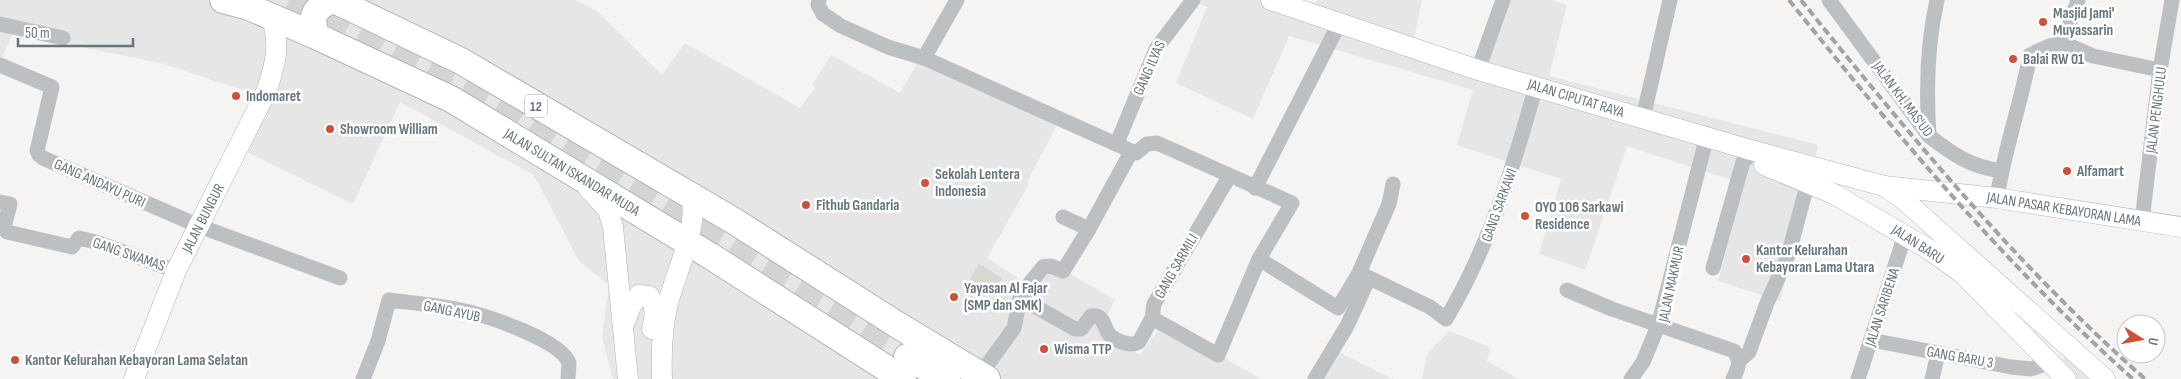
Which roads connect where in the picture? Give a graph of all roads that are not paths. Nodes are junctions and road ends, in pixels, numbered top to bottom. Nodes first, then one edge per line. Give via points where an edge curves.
1 (223, 0) edge
2 (334, 0) edge
3 (956, 0) edge
4 (1192, 0) edge
5 (1272, 0) edge
6 (1503, 0) edge
7 (1670, 0) edge
8 (1829, 0) edge
9 (1937, 0) edge
10 (2078, 0) edge
11 (2172, 0) edge
12 (819, 2) edge
13 (1311, 6) edge
14 (259, 8) edge
15 (1340, 22) junction
16 (0, 24) edge
17 (313, 35) junction
18 (63, 38) dead end
19 (2063, 43) junction
20 (924, 58) junction
21 (277, 59) junction
22 (0, 65) edge
23 (1478, 70) junction
24 (2160, 70) junction
25 (1536, 86) junction
26 (1643, 118) junction
27 (1707, 136) junction
28 (1929, 136) junction
29 (1117, 144) junction
30 (1131, 152) junction
31 (1747, 154) junction
32 (2001, 170) junction
33 (577, 175) junction
34 (1229, 177) junction
35 (1808, 182) junction
36 (1393, 184) dead end
37 (1884, 186) junction
38 (1255, 188) junction
39 (1948, 192) junction
40 (691, 196) junction
41 (1996, 198) junction
42 (1904, 200) junction
43 (0, 202) edge
44 (1063, 217) dead end
45 (734, 220) junction
46 (2142, 221) junction
47 (199, 226) junction
48 (2181, 227) edge
49 (1089, 229) junction
50 (1905, 235) junction
51 (686, 242) junction
52 (712, 257) junction
53 (1259, 260) junction
54 (1713, 268) dead end
55 (176, 271) junction
56 (1364, 276) junction
57 (340, 278) dead end
58 (1567, 290) dead end
59 (1020, 298) junction
60 (1152, 318) junction
61 (624, 324) junction
62 (1658, 326) junction
63 (1871, 340) junction
64 (1938, 353) junction
65 (1739, 360) junction
66 (905, 368) edge
67 (2057, 373) edge
68 (662, 376) edge
69 (984, 377) edge
70 (134, 379) edge
71 (363, 379) edge
72 (568, 379) edge
73 (628, 379) edge
74 (947, 379) edge
75 (1315, 379) edge
76 (1631, 379) edge
77 (1733, 379) edge
78 (1858, 379) edge
79 (1932, 379) edge
80 (2105, 379) edge

1 - 14 highway, JALAN SULTAN ISKANDAR MUDA / 12
2 - 17 highway via 320,5 314,14
2 - 40 highway, 12 via 461,61
3 - 20 street
4 - 29 street, GANG ILYAS via 1156,49
5 - 13 main road, JALAN CIPUTAT RAYA
6 - 23 street
7 - 26 street
8 - 28 street, JALAN KH. MAS'UD
9 - 28 street via 1927,75
10 - 19 street
11 - 24 street, JALAN PENGHULU
12 - 20 street via 823,14 840,26 888,47
13 - 15 main road, JALAN CIPUTAT RAYA
14 - 17 highway, JALAN SULTAN ISKANDAR MUDA / 12
14 - 21 main road, JALAN BUNGUR via 276,35
15 - 23 main road, JALAN CIPUTAT RAYA
15 - 38 street
16 - 18 street
17 - 21 main road, JALAN BUNGUR via 292,42
17 - 33 highway, JALAN SULTAN ISKANDAR MUDA / 12 via 451,99
19 - 24 street via 2093,56
19 - 32 street via 2030,55
20 - 29 street
21 - 47 main road, JALAN BUNGUR via 260,106
22 - 47 street, GANG ANDAYU PURI via 52,87 37,151 39,155
23 - 25 main road, JALAN CIPUTAT RAYA
24 - 46 street, JALAN PENGHULU
25 - 26 main road, JALAN CIPUTAT RAYA
25 - 56 street, GANG SARKAWI via 1494,222 1446,319 1430,307
26 - 27 main road, JALAN CIPUTAT RAYA
27 - 31 main road, JALAN CIPUTAT RAYA
27 - 62 street, JALAN MAKMUR
28 - 32 street, JALAN KH. MAS'UD via 1978,167
29 - 30 street
30 - 34 street via 1136,153 1147,144 1157,142
30 - 49 street
31 - 35 main road, JALAN BARU
31 - 37 main road, JALAN CIPUTAT RAYA
31 - 54 street
32 - 41 street
33 - 51 highway, JALAN SULTAN ISKANDAR MUDA / 12
33 - 61 main road via 611,217
34 - 38 street
34 - 60 street, GANG SARMILI via 1154,304
35 - 50 main road, JALAN BARU
35 - 65 street via 1788,256 1749,352
36 - 56 street
37 - 39 main road, JALAN PASAR KEBAYORAN LAMA
37 - 42 main road, JALAN BARU
38 - 53 street via 1292,203
39 - 41 main road, JALAN PASAR KEBAYORAN LAMA
39 - 42 main road, JALAN PASAR KEBAYORAN LAMA
40 - 45 highway, 12
40 - 51 main road via 693,214
41 - 46 main road, JALAN PASAR KEBAYORAN LAMA
42 - 80 main road, JALAN BARU
43 - 55 street, GANG SWAMAS via 10,204 4,228 7,232 72,247 79,238
44 - 49 street
45 - 52 highway via 715,233 711,242
45 - 69 highway, 12
46 - 48 main road, JALAN PASAR KEBAYORAN LAMA
47 - 55 main road, JALAN BUNGUR
47 - 57 street
49 - 59 street via 1063,271 1051,266 1043,267
50 - 63 street, JALAN SARIBENA
50 - 67 main road, JALAN BARU via 1963,274
51 - 52 highway, JALAN SULTAN ISKANDAR MUDA / 12
51 - 68 main road via 664,324
52 - 66 highway, JALAN SULTAN ISKANDAR MUDA / 12
53 - 56 street via 1338,308
53 - 60 street, GANG SARMILI via 1218,355
55 - 70 main road, JALAN BUNGUR
56 - 75 street via 1347,326
58 - 62 street
59 - 60 street via 1075,329 1082,327 1091,316 1099,316 1112,337 1131,344 1139,342
59 - 69 street via 1014,328
61 - 68 main road via 639,295 649,296 655,303 656,313 651,348 654,366
61 - 73 main road
62 - 65 street, JALAN MAKMUR via 1734,351
62 - 76 street via 1643,362
63 - 64 street, GANG BARU 3
63 - 78 street, JALAN SARIBENA
64 - 67 street, GANG BARU 3
64 - 79 street
65 - 77 street
66 - 74 highway, JALAN SULTAN ISKANDAR MUDA / 12
71 - 72 street, GANG AYUB via 389,300 462,310 516,328 562,352 569,363

